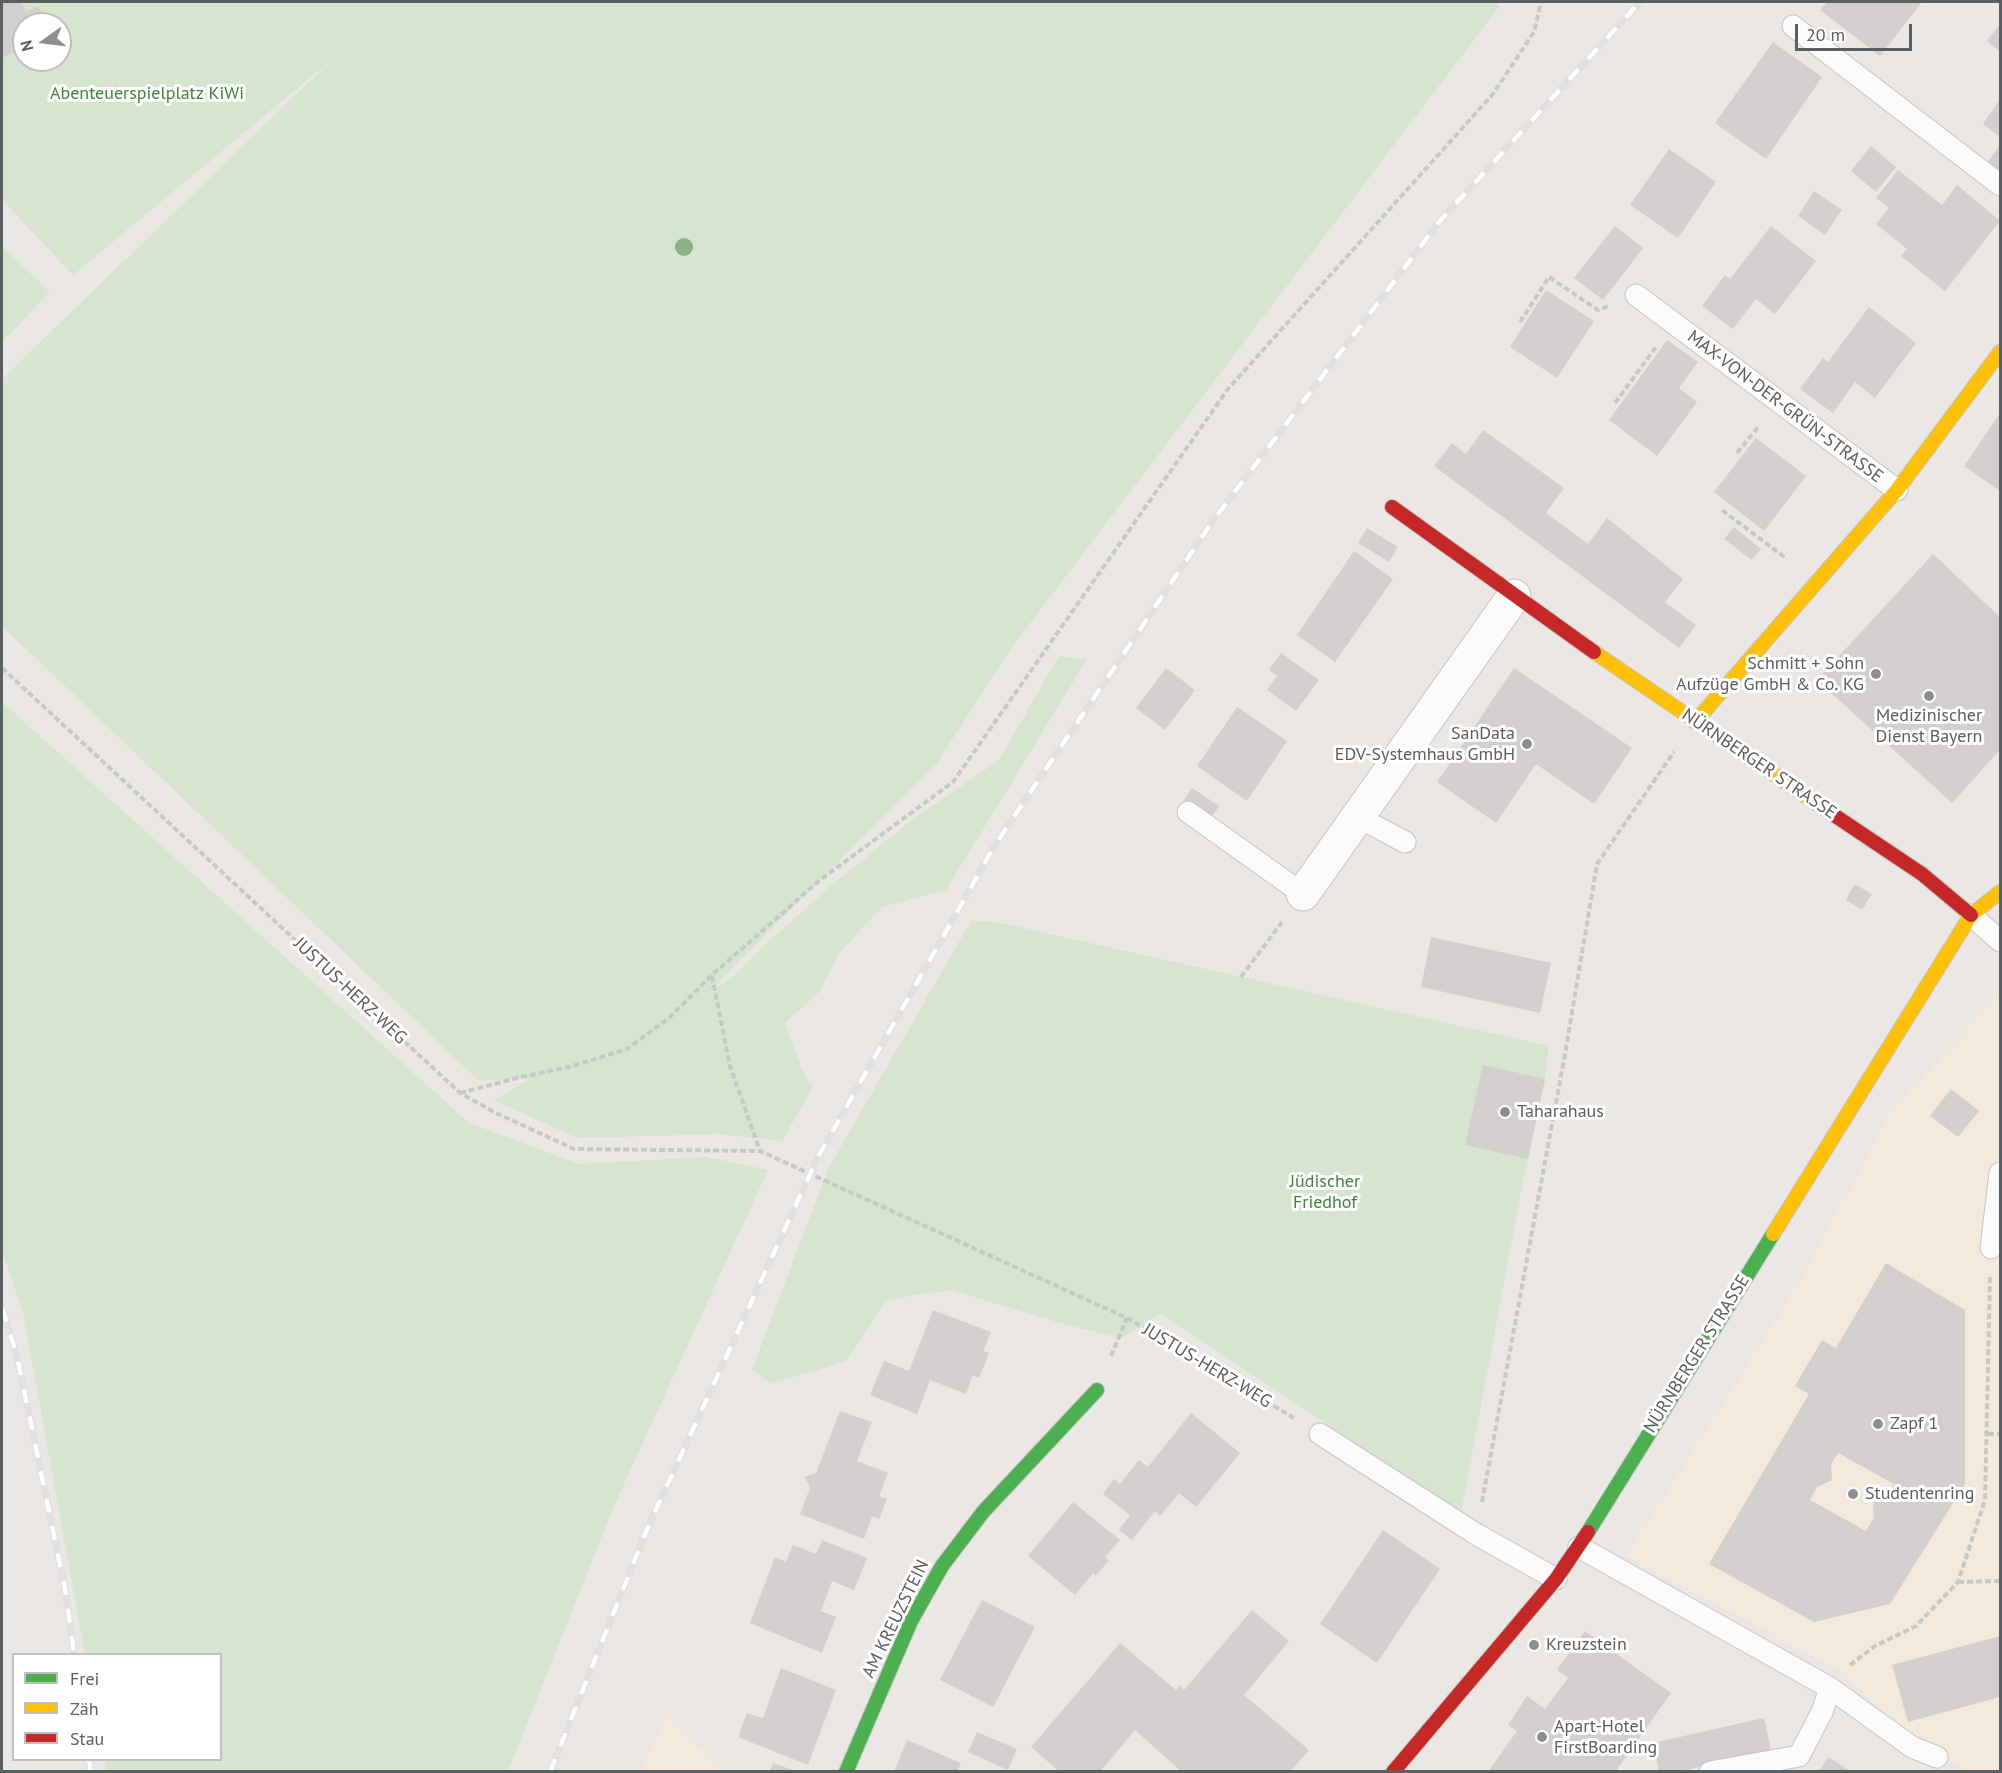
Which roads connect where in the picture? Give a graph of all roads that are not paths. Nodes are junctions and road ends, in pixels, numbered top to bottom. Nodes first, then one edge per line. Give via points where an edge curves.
1 (1792, 26) dead end
2 (2001, 185) edge
3 (1636, 295) road end
4 (2001, 352) edge
5 (1897, 490) junction
6 (1392, 507) dead end
7 (1514, 596) junction
8 (1695, 722) junction
9 (1188, 813) dead end
10 (1358, 817) junction
11 (1405, 842) dead end
12 (2001, 892) edge
13 (1303, 894) joint
14 (1971, 915) junction
15 (2001, 940) edge
16 (2001, 1173) edge
17 (1991, 1248) road end
18 (1097, 1390) dead end
19 (1320, 1434) road end
20 (1579, 1547) junction
21 (1556, 1579) junction
22 (1830, 1688) junction
23 (1937, 1757) dead end
24 (846, 1772) edge
25 (1393, 1772) edge
26 (1710, 1772) edge

1 - 2 lane
3 - 5 lane, MAX-VON-DER-GRÜN-STRASSE
4 - 5 street, MAX-VON-DER-GRÜN-STRASSE
5 - 8 street, MAX-VON-DER-GRÜN-STRASSE
6 - 7 street, NÜRNBERGER STRASSE
7 - 8 street, NÜRNBERGER STRASSE
7 - 10 street
8 - 14 street, NÜRNBERGER STRASSE via 1881,845
9 - 13 lane
10 - 11 lane
10 - 13 street
12 - 14 street, NÜRNBERGER STRASSE
14 - 15 lane
14 - 20 street, NÜRNBERGER STRASSE
16 - 17 lane
18 - 24 street, AM KREUZSTEIN via 982,1512 942,1566 911,1622
19 - 21 lane via 1476,1534
20 - 21 street, NÜRNBERGER STRASSE
20 - 22 lane
21 - 25 street, NÜRNBERGER STRASSE
22 - 23 lane via 1912,1747
22 - 26 lane via 1799,1756

